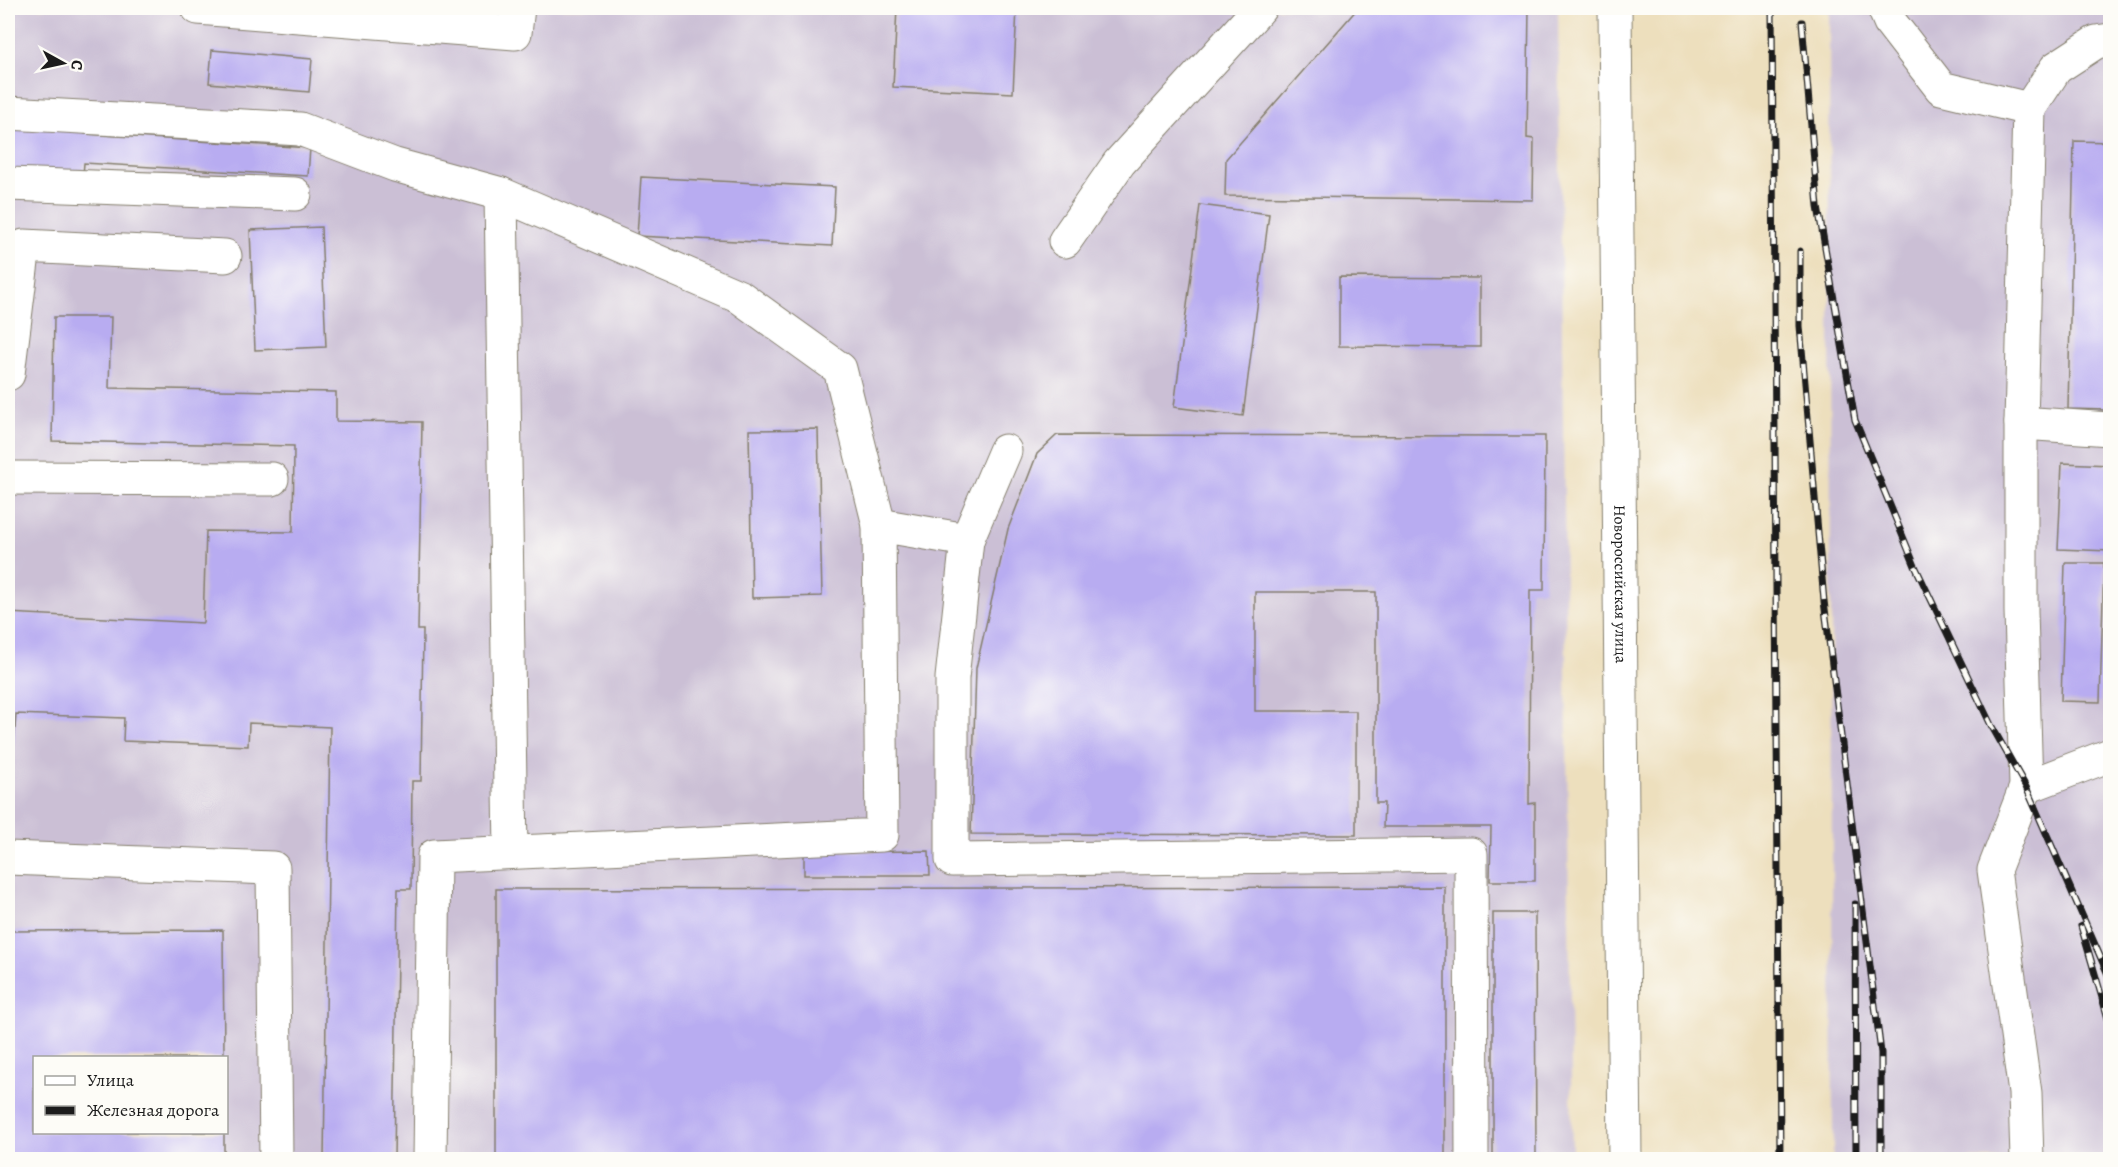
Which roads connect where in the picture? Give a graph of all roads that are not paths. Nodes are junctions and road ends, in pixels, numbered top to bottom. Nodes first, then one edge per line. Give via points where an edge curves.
1 (198, 8) edge
2 (518, 8) edge
3 (1260, 8) edge
4 (1615, 8) edge
5 (1884, 8) edge
6 (2106, 50) edge
7 (2029, 109) junction
8 (8, 112) edge
9 (8, 184) edge
10 (501, 194) junction
11 (295, 195) dead end
12 (1065, 241) dead end
13 (225, 256) dead end
14 (8, 374) edge
15 (2021, 423) junction
16 (2110, 429) edge
17 (1005, 451) dead end
18 (8, 478) edge
19 (272, 479) dead end
20 (879, 525) junction
21 (967, 540) junction
22 (2110, 754) edge
23 (2026, 787) junction
24 (511, 852) junction
25 (8, 858) edge
26 (276, 1160) edge
27 (430, 1160) edge
28 (1472, 1160) edge
29 (1625, 1160) edge
30 (2027, 1160) edge

1 - 2 street via 515,33
3 - 12 street via 1119,163
4 - 29 street, Новороссийская улица
5 - 7 street via 1890,22 1941,88
6 - 7 street via 2056,68
7 - 15 street
8 - 10 street via 300,129 395,165
9 - 11 street
10 - 20 street via 740,297 840,369
10 - 24 street
13 - 14 street via 24,246
15 - 16 street
15 - 23 street
17 - 21 street
18 - 19 street
20 - 21 street
20 - 24 street via 882,835
21 - 28 street via 952,678 952,860 1472,854
22 - 23 street
23 - 30 street via 1994,870 2025,1093
24 - 27 street via 434,856
25 - 26 street via 273,868

